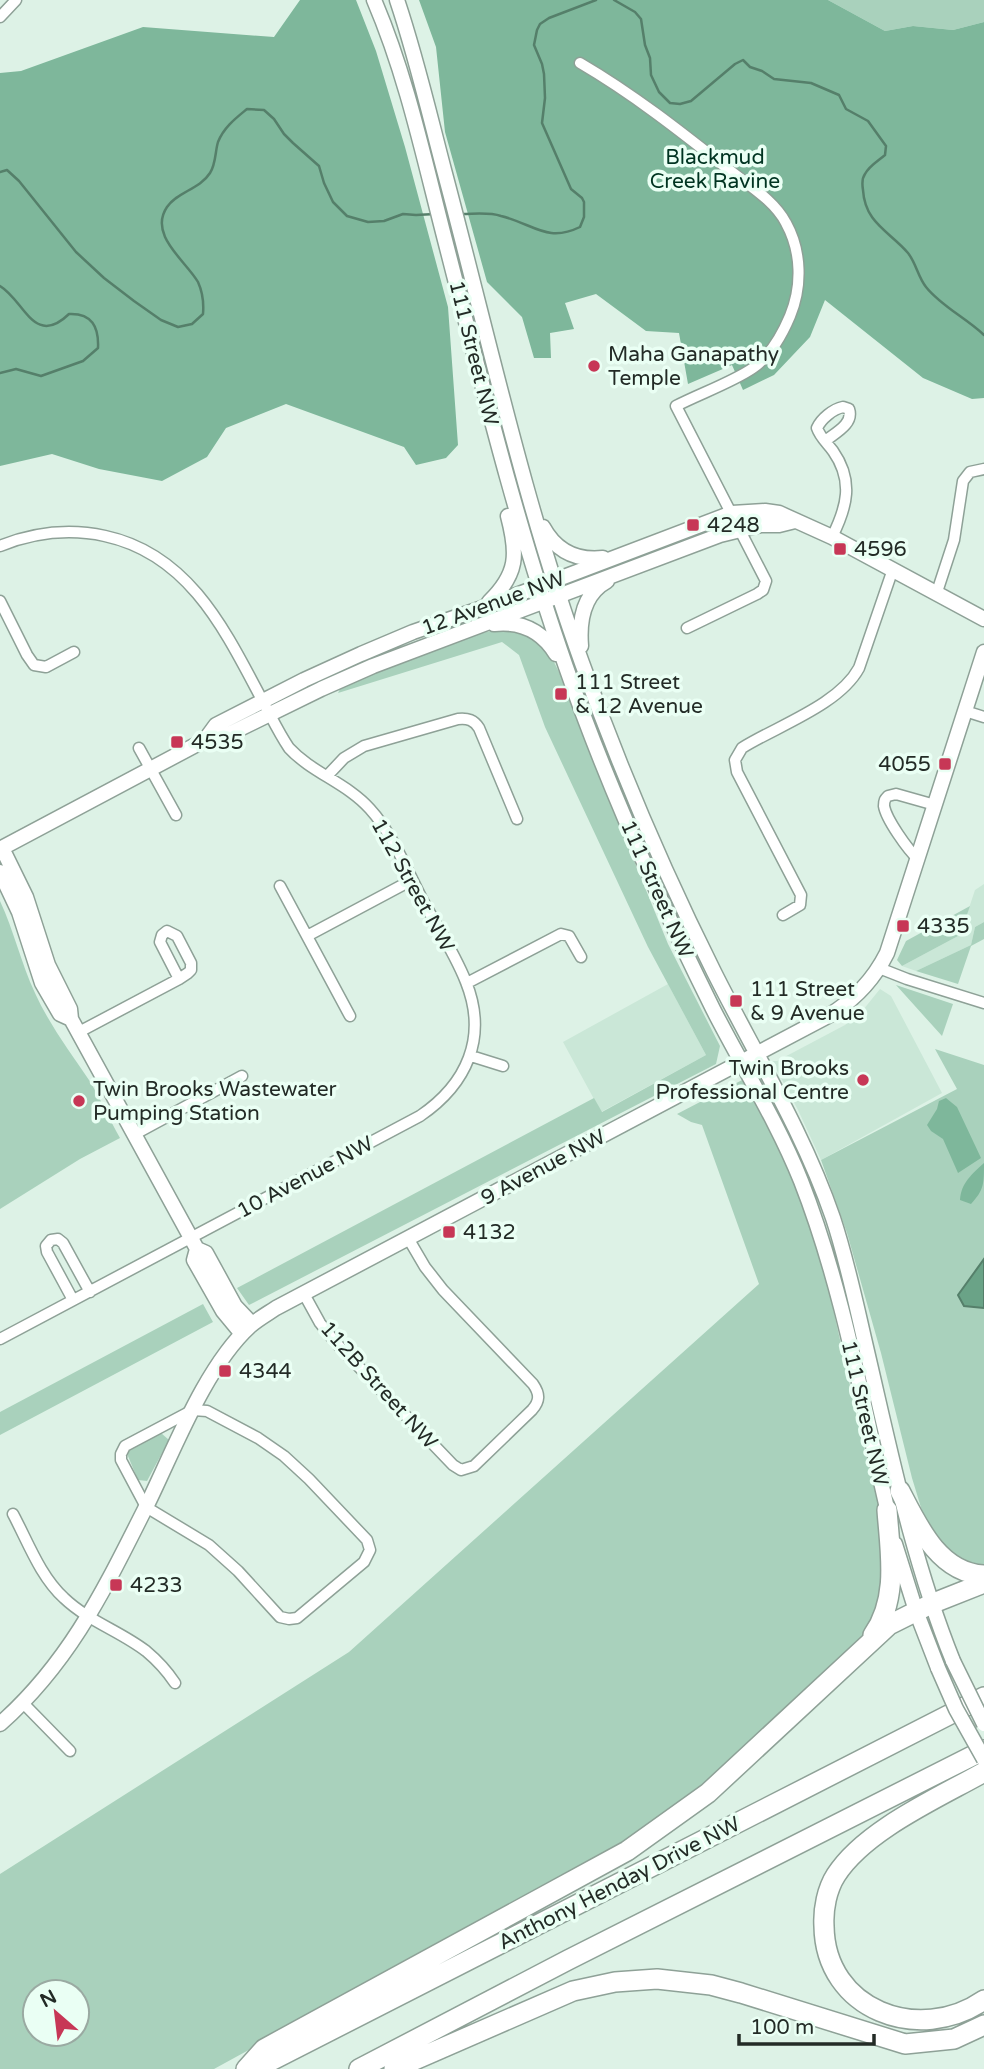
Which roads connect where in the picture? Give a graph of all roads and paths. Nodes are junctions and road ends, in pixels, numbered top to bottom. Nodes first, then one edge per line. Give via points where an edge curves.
1 (16, 0) edge
2 (374, 0) edge
3 (397, 0) edge
4 (0, 17) edge
5 (580, 63) dead end
6 (825, 441) dead end
7 (497, 443) junction
8 (984, 469) edge
9 (532, 509) junction
10 (737, 522) junction
11 (832, 537) junction
12 (0, 546) edge
13 (632, 551) junction
14 (893, 569) junction
15 (629, 570) junction
16 (538, 587) junction
17 (556, 589) junction
18 (937, 592) junction
19 (0, 601) edge
20 (543, 601) junction
21 (482, 608) junction
22 (984, 619) edge
23 (479, 626) junction
24 (687, 628) dead end
25 (74, 652) dead end
26 (984, 652) edge
27 (582, 664) junction
28 (568, 672) junction
29 (266, 708) junction
30 (965, 711) junction
31 (984, 717) edge
32 (139, 748) dead end
33 (151, 768) junction
34 (327, 776) junction
35 (935, 805) junction
36 (176, 815) dead end
37 (517, 819) dead end
38 (1, 848) edge
39 (918, 859) junction
40 (0, 872) edge
41 (412, 880) junction
42 (280, 886) dead end
43 (783, 915) dead end
44 (307, 936) junction
45 (581, 957) dead end
46 (878, 968) junction
47 (179, 979) dead end
48 (467, 984) junction
49 (984, 1003) edge
50 (350, 1016) dead end
51 (71, 1019) junction
52 (79, 1032) junction
53 (757, 1054) junction
54 (471, 1056) junction
55 (742, 1062) junction
56 (503, 1066) dead end
57 (242, 1076) dead end
58 (135, 1134) junction
59 (408, 1238) junction
60 (194, 1243) junction
61 (90, 1292) junction
62 (304, 1294) junction
63 (73, 1300) junction
64 (247, 1329) junction
65 (0, 1339) edge
66 (193, 1410) junction
67 (900, 1491) junction
68 (146, 1507) junction
69 (887, 1510) junction
70 (13, 1514) dead end
71 (984, 1574) edge
72 (984, 1583) edge
73 (923, 1607) junction
74 (88, 1618) junction
75 (867, 1642) junction
76 (175, 1683) dead end
77 (984, 1686) edge
78 (984, 1697) edge
79 (23, 1703) junction
80 (0, 1724) edge
81 (984, 1724) edge
82 (924, 1728) junction
83 (984, 1750) edge
84 (70, 1751) dead end
85 (984, 1759) edge
86 (984, 1772) edge
87 (984, 2000) edge
88 (984, 2025) edge
89 (246, 2069) edge
90 (255, 2069) edge
91 (359, 2069) edge
92 (394, 2069) edge

1 - 4 street
2 - 7 main road, 111 Street NW via 400,71
3 - 9 main road, 111 Street NW
5 - 10 street via 658,114 767,200 786,222 794,242 799,285 776,344 750,370 676,406
6 - 11 street via 846,484 845,509
7 - 16 main road, 111 Street NW
7 - 21 main road via 498,477 515,561 500,592
8 - 18 street via 970,471 963,481 954,540
9 - 13 main road via 548,537 571,555 589,559
9 - 17 main road, 111 Street NW
10 - 11 main road, 12 Avenue NW via 795,522
10 - 13 main road, 12 Avenue NW
10 - 15 main road, 12 Avenue NW
10 - 24 street via 765,577 763,590
11 - 14 main road, 12 Avenue NW
12 - 29 street, 112 Street NW via 38,534 82,532 113,538 154,555 186,579 203,599
13 - 17 main road, 12 Avenue NW
14 - 18 main road, 12 Avenue NW
14 - 43 street via 851,681 830,699 746,746 734,763 801,895 800,905
15 - 17 main road, 12 Avenue NW
15 - 27 main road via 600,585 585,607 580,626
16 - 17 main road, 12 Avenue NW
16 - 20 main road, 111 Street NW
16 - 21 main road, 12 Avenue NW
17 - 20 main road, 12 Avenue NW
17 - 27 main road, 111 Street NW
18 - 22 main road, 12 Avenue NW
19 - 25 street via 34,665 46,667
20 - 23 main road, 12 Avenue NW
20 - 28 main road, 111 Street NW
21 - 29 main road, 12 Avenue NW via 360,654
23 - 28 main road via 515,624 536,632
23 - 29 main road, 12 Avenue NW
26 - 30 main road, 9 Avenue NW
27 - 53 main road, 111 Street NW via 657,852
28 - 55 main road, 111 Street NW via 649,876
29 - 33 main road, 12 Avenue NW via 216,725 205,740
29 - 34 street, 112 Street NW via 294,753
30 - 31 street
30 - 35 main road, 9 Avenue NW
32 - 33 street
33 - 36 street
33 - 38 main road, 12 Avenue NW
34 - 37 street via 364,746 471,719 480,728
34 - 41 street, 112 Street NW via 355,794 375,815
35 - 39 main road, 9 Avenue NW
35 - 39 street via 894,794 884,802 900,836
38 - 51 main road via 26,897
39 - 46 main road, 9 Avenue NW
40 - 51 main road via 19,912 42,983 60,1014
41 - 44 street
41 - 48 street, 112 Street NW
42 - 44 street
44 - 50 street
45 - 48 street via 569,936 561,934
46 - 49 street
46 - 53 main road, 9 Avenue NW via 835,1012
47 - 52 street
48 - 54 street, 112 Street NW via 473,1015
51 - 52 main road
52 - 58 main road
53 - 55 main road, 9 Avenue NW
53 - 67 main road, 111 Street NW via 792,1120 834,1224
54 - 56 street
54 - 60 street, 10 Avenue NW via 447,1094 420,1116
55 - 59 main road, 9 Avenue NW
55 - 69 main road, 111 Street NW via 799,1177 828,1258
57 - 58 street
58 - 60 main road
59 - 62 main road, 9 Avenue NW
59 - 62 street, 112B Street NW via 436,1282 533,1384 538,1396 532,1410 478,1464 461,1470 453,1465 336,1343
60 - 61 street, 10 Avenue NW
60 - 64 main road via 194,1260 223,1311
61 - 63 street, 10 Avenue NW
61 - 63 street via 63,1243 51,1240 47,1252
62 - 64 main road, 9 Avenue NW
63 - 65 street, 10 Avenue NW
64 - 66 main road, 9 Avenue NW via 218,1364
66 - 68 main road, 9 Avenue NW
66 - 68 street via 122,1449 121,1460
66 - 68 street via 207,1411 284,1455 367,1540 370,1550 364,1562 301,1615 289,1619 276,1613 209,1545
67 - 71 highway via 930,1544 943,1557 972,1574
67 - 73 main road, 111 Street NW
68 - 74 main road, 9 Avenue NW
69 - 73 main road, 111 Street NW via 905,1581
69 - 75 highway via 891,1584 880,1625
70 - 74 street via 50,1582
72 - 73 highway
73 - 75 highway
73 - 81 main road, 111 Street NW, bridge
73 - 85 main road, 111 Street NW, bridge via 938,1668
74 - 76 street via 144,1650
74 - 79 main road, 9 Avenue NW
75 - 89 highway via 708,1793 627,1850 264,2049
77 - 82 highway
78 - 82 highway, Anthony Henday Drive NW
79 - 80 main road, 9 Avenue NW
79 - 84 street
82 - 90 highway, Anthony Henday Drive NW
83 - 91 highway
86 - 87 highway via 875,1834 836,1875 827,1898 824,1938 837,1977 867,2005 889,2017 944,2018 963,2014
88 - 92 highway via 954,2039 905,2044 711,1985 657,1979 614,1982 573,1991

